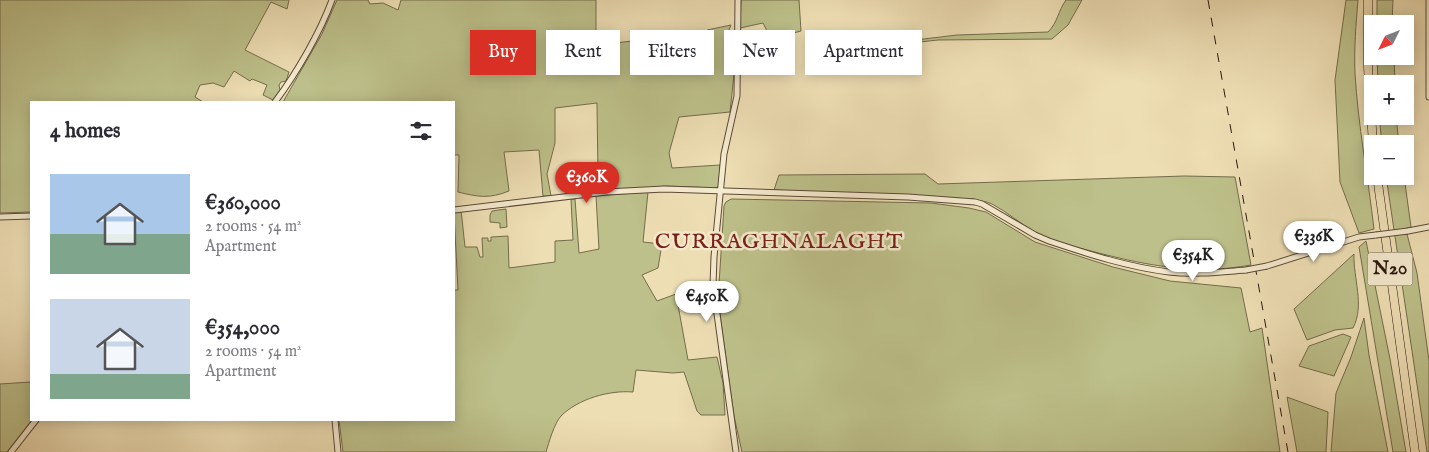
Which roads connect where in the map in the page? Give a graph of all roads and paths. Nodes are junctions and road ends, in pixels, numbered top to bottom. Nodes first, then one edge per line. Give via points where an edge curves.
1 (332, 0) edge
2 (738, 0) edge
3 (1368, 0) edge
4 (1429, 0) edge
5 (1429, 96) edge
6 (276, 101) edge
7 (1372, 135) edge
8 (1378, 185) edge
9 (721, 191) junction
10 (455, 210) edge
11 (30, 216) edge
12 (0, 217) edge
13 (1429, 227) edge
14 (35, 421) edge
15 (335, 421) edge
16 (11, 452) edge
17 (338, 452) edge
18 (736, 452) edge
19 (1416, 452) edge

1 - 6 street via 323,22
2 - 9 street via 737,96 724,154
3 - 7 highway
4 - 5 street
8 - 19 highway, N20
9 - 10 street via 606,192
9 - 13 street, bridge via 975,202 1050,241 1142,267 1178,272 1246,270 1359,237
9 - 18 street via 713,285
11 - 12 street
14 - 16 street
15 - 17 street

